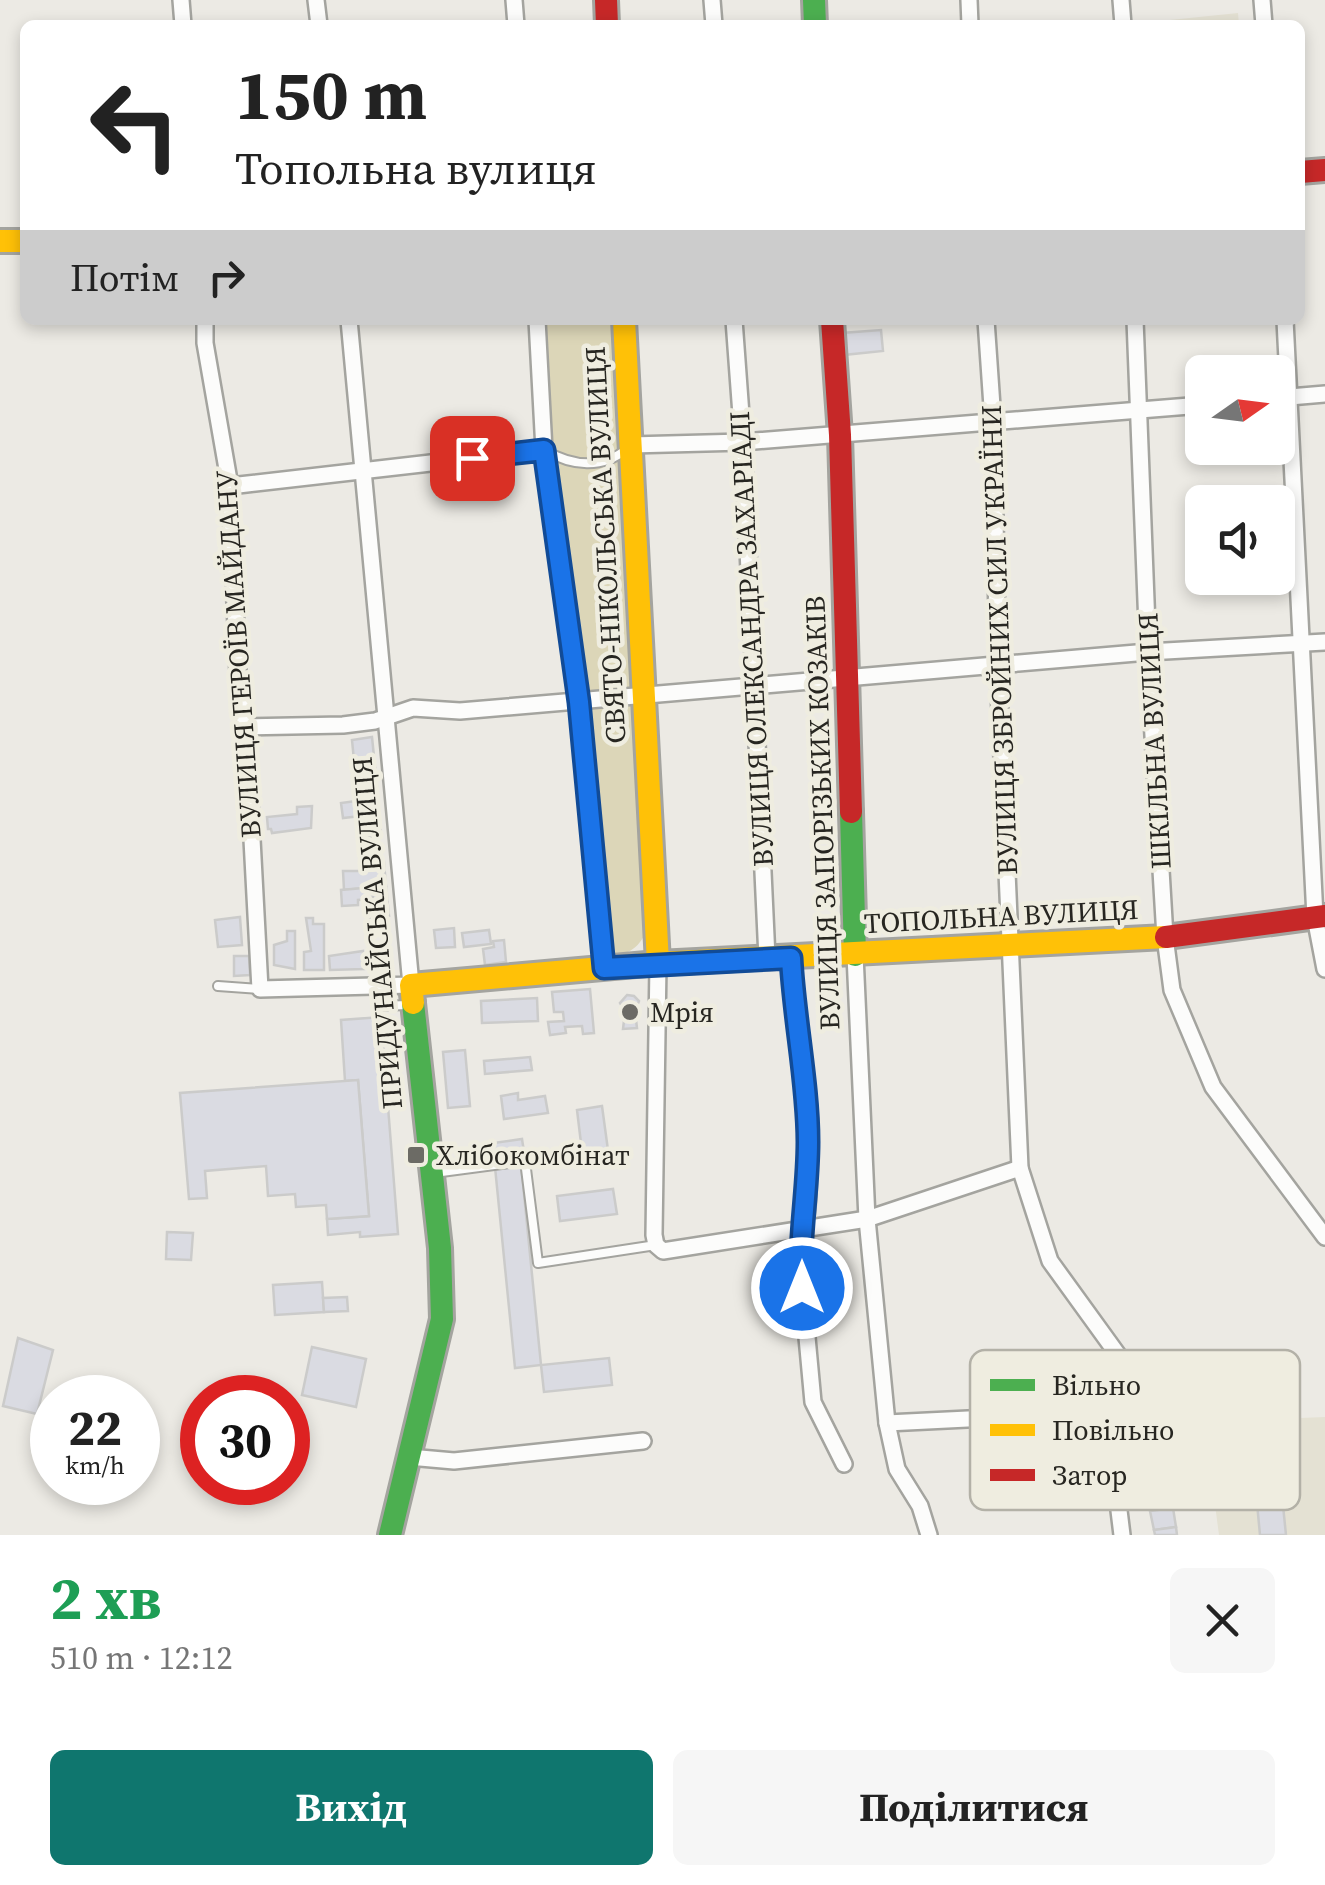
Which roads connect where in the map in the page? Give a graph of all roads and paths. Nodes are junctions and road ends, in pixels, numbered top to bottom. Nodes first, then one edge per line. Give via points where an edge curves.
1 (204, 325) edge
2 (348, 325) edge
3 (538, 325) edge
4 (624, 325) edge
5 (734, 325) edge
6 (832, 325) edge
7 (986, 325) edge
8 (1135, 325) edge
9 (1285, 325) edge
10 (1285, 355) edge
11 (1325, 394) edge
12 (1295, 397) edge
13 (1185, 407) edge
14 (1138, 411) junction
15 (993, 421) junction
16 (840, 434) junction
17 (743, 442) junction
18 (631, 445) junction
19 (544, 450) junction
20 (1289, 465) edge
21 (363, 472) junction
22 (230, 486) junction
23 (1325, 642) edge
24 (1303, 644) junction
25 (1148, 652) junction
26 (998, 667) junction
27 (847, 676) junction
28 (753, 684) junction
29 (642, 695) junction
30 (579, 702) junction
31 (387, 716) junction
32 (246, 727) junction
33 (1320, 917) edge
34 (1165, 937) junction
35 (1010, 944) junction
36 (855, 955) junction
37 (767, 958) junction
38 (791, 958) junction
39 (658, 964) junction
40 (604, 968) junction
41 (1325, 970) edge
42 (218, 986) dead end
43 (260, 989) junction
44 (412, 995) junction
45 (379, 1006) dead end
46 (1020, 1168) junction
47 (430, 1174) junction
48 (867, 1219) junction
49 (805, 1230) junction
50 (1325, 1237) edge
51 (656, 1245) junction
52 (1114, 1350) edge
53 (970, 1419) edge
54 (887, 1423) junction
55 (643, 1440) dead end
56 (410, 1457) junction
57 (844, 1464) dead end
58 (1119, 1510) edge
59 (390, 1535) edge
60 (929, 1535) edge
61 (1122, 1535) edge

1 - 22 street, ВУЛИЦЯ ГЕРОЇВ МАЙДАНУ
2 - 21 street, ПРИДУНАЙСЬКА ВУЛИЦЯ
3 - 19 street
4 - 18 main road, СВЯТО-НІКОЛЬСЬКА ВУЛИЦЯ
5 - 17 street, ВУЛИЦЯ ОЛЕКСАНДРА ЗАХАРІАДІ
6 - 16 main road, ВУЛИЦЯ ЗАПОРІЗЬКИХ КОЗАКІВ
7 - 15 street, ВУЛИЦЯ ЗБРОЙНИХ СИЛ УКРАЇНИ
8 - 14 street, ШКІЛЬНА ВУЛИЦЯ
9 - 10 street
11 - 12 street
13 - 14 street
14 - 15 street
14 - 25 street, ШКІЛЬНА ВУЛИЦЯ
15 - 16 street
15 - 26 street, ВУЛИЦЯ ЗБРОЙНИХ СИЛ УКРАЇНИ
16 - 17 street
16 - 27 main road, ВУЛИЦЯ ЗАПОРІЗЬКИХ КОЗАКІВ
17 - 18 street
17 - 28 street, ВУЛИЦЯ ОЛЕКСАНДРА ЗАХАРІАДІ
18 - 19 lane via 588,464
18 - 29 main road, СВЯТО-НІКОЛЬСЬКА ВУЛИЦЯ
19 - 21 street
19 - 30 street
20 - 24 street
21 - 22 street
21 - 31 street, ПРИДУНАЙСЬКА ВУЛИЦЯ
22 - 32 street, ВУЛИЦЯ ГЕРОЇВ МАЙДАНУ
23 - 24 street
24 - 25 street
24 - 33 street
25 - 26 street
25 - 34 street, ШКІЛЬНА ВУЛИЦЯ
26 - 27 street
26 - 35 street, ВУЛИЦЯ ЗБРОЙНИХ СИЛ УКРАЇНИ
27 - 28 street
27 - 36 main road, ВУЛИЦЯ ЗАПОРІЗЬКИХ КОЗАКІВ
28 - 29 street
28 - 37 street, ВУЛИЦЯ ОЛЕКСАНДРА ЗАХАРІАДІ
29 - 30 street
29 - 39 main road, СВЯТО-НІКОЛЬСЬКА ВУЛИЦЯ
30 - 31 street via 412,708
30 - 40 street
31 - 32 street via 343,726
31 - 44 street, ПРИДУНАЙСЬКА ВУЛИЦЯ
32 - 43 street, ВУЛИЦЯ ГЕРОЇВ МАЙДАНУ
33 - 34 main road, ТОПОЛЬНА ВУЛИЦЯ
33 - 41 street
34 - 35 main road, ТОПОЛЬНА ВУЛИЦЯ
34 - 50 street, ШКІЛЬНА ВУЛИЦЯ via 1172,990 1214,1087
35 - 36 main road, ТОПОЛЬНА ВУЛИЦЯ
35 - 46 street, ВУЛИЦЯ ЗБРОЙНИХ СИЛ УКРАЇНИ
36 - 38 main road, ТОПОЛЬНА ВУЛИЦЯ
36 - 48 street, ВУЛИЦЯ ЗАПОРІЗЬКИХ КОЗАКІВ
37 - 38 main road, ТОПОЛЬНА ВУЛИЦЯ
37 - 39 main road, ТОПОЛЬНА ВУЛИЦЯ
38 - 49 street via 808,1138
39 - 40 main road, ТОПОЛЬНА ВУЛИЦЯ
39 - 51 street, СВЯТО-НІКОЛЬСЬКА ВУЛИЦЯ
40 - 44 main road, ТОПОЛЬНА ВУЛИЦЯ
42 - 43 lane
43 - 44 street, ТОПОЛЬНА ВУЛИЦЯ
44 - 45 lane
44 - 47 main road, ПРИДУНАЙСЬКА ВУЛИЦЯ
46 - 48 street
46 - 52 street, ВУЛИЦЯ ЗБРОЙНИХ СИЛ УКРАЇНИ via 1050,1261
47 - 51 lane via 526,1161 538,1264
47 - 56 main road, ПРИДУНАЙСЬКА ВУЛИЦЯ via 442,1319
48 - 49 street
48 - 54 street, ВУЛИЦЯ ЗАПОРІЗЬКИХ КОЗАКІВ
49 - 51 street via 676,1251
49 - 57 street via 799,1250 813,1402
53 - 54 street
54 - 60 street, ВУЛИЦЯ ЗАПОРІЗЬКИХ КОЗАКІВ via 898,1468
55 - 56 street via 454,1460
56 - 59 main road, ПРИДУНАЙСЬКА ВУЛИЦЯ
58 - 61 street

